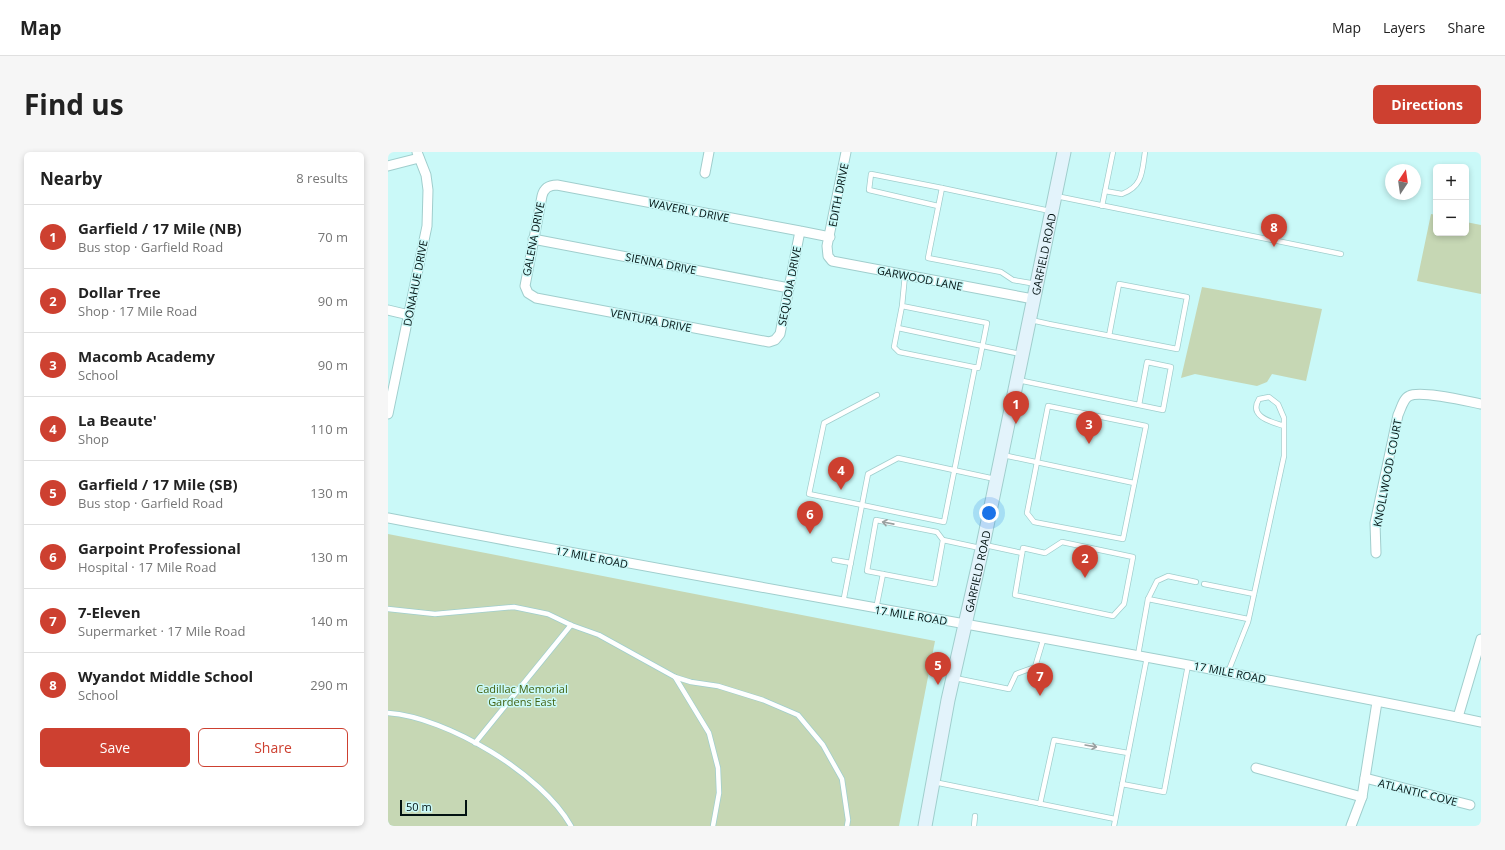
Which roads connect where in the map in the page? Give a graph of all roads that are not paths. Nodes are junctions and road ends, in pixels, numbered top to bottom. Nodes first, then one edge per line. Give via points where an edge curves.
1 (709, 152) edge
2 (846, 152) edge
3 (1064, 152) edge
4 (1114, 152) edge
5 (1146, 152) edge
6 (418, 155) edge
7 (388, 166) edge
8 (705, 173) dead end
9 (548, 187) joint
10 (942, 188) junction
11 (1106, 191) junction
12 (1055, 196) junction
13 (938, 206) junction
14 (1102, 206) junction
15 (1052, 211) junction
16 (800, 231) junction
17 (830, 237) junction
18 (533, 239) junction
19 (1341, 254) dead end
20 (905, 275) junction
21 (1036, 284) junction
22 (789, 288) junction
23 (528, 293) joint
24 (1033, 299) junction
25 (902, 306) junction
26 (388, 310) edge
27 (409, 315) junction
28 (1029, 320) junction
29 (898, 328) junction
30 (1109, 336) junction
31 (775, 340) joint
32 (982, 346) junction
33 (1022, 354) junction
34 (975, 367) junction
35 (1017, 379) junction
36 (877, 395) dead end
37 (1481, 404) edge
38 (1139, 405) junction
39 (388, 414) edge
40 (1284, 426) junction
41 (1002, 455) junction
42 (1037, 462) junction
43 (955, 470) junction
44 (996, 480) junction
45 (1134, 483) junction
46 (862, 506) junction
47 (388, 518) edge
48 (943, 540) junction
49 (982, 546) junction
50 (1376, 553) dead end
51 (1022, 554) junction
52 (834, 560) dead end
53 (851, 563) junction
54 (883, 574) junction
55 (1196, 582) dead end
56 (1204, 584) dead end
57 (1254, 594) junction
58 (1148, 598) junction
59 (843, 603) junction
60 (388, 609) edge
61 (876, 609) junction
62 (1248, 619) junction
63 (966, 623) junction
64 (571, 625) junction
65 (1044, 638) junction
66 (1481, 639) edge
67 (1142, 656) junction
68 (1188, 664) junction
69 (1228, 672) junction
70 (674, 677) junction
71 (953, 678) junction
72 (1377, 702) junction
73 (388, 713) edge
74 (1458, 717) junction
75 (1481, 722) edge
76 (474, 743) junction
77 (1128, 753) junction
78 (1256, 768) dead end
79 (1365, 778) junction
80 (932, 781) junction
81 (1122, 784) junction
82 (1362, 797) junction
83 (1040, 804) junction
84 (1470, 805) dead end
85 (975, 816) dead end
86 (1115, 819) junction
87 (571, 826) edge
88 (713, 826) edge
89 (847, 826) edge
90 (925, 826) edge
91 (974, 826) edge
92 (1114, 826) edge
93 (1351, 826) edge

1 - 8 street
2 - 17 street, EDITH DRIVE
3 - 12 main road, GARFIELD ROAD
4 - 11 lane
5 - 11 lane via 1140,180 1136,186 1122,194
6 - 7 street
6 - 27 street, DONAHUE DRIVE via 426,175 429,206
9 - 16 street, WAVERLY DRIVE via 557,186
9 - 18 street, GALENA DRIVE via 542,196
10 - 13 lane
10 - 13 lane via 871,174 869,190
10 - 15 lane
11 - 14 lane
12 - 14 lane
12 - 15 main road, GARFIELD ROAD
13 - 21 lane via 928,258 1001,272 1012,280
14 - 19 lane
15 - 21 main road, GARFIELD ROAD
16 - 17 street, WAVERLY DRIVE
16 - 22 street, SEQUOIA DRIVE
17 - 20 street, GARWOOD LANE via 826,251 832,261
18 - 22 street, SIENNA DRIVE
18 - 23 street, GALENA DRIVE via 525,282
20 - 24 street, GARWOOD LANE
20 - 25 lane
21 - 24 main road, GARFIELD ROAD
22 - 31 street, SEQUOIA DRIVE via 780,334
23 - 31 street, VENTURA DRIVE via 536,298 756,340
24 - 28 main road, GARFIELD ROAD
25 - 29 lane
25 - 32 lane via 987,323
26 - 27 street
27 - 39 street, DONAHUE DRIVE
28 - 30 lane
28 - 33 main road, GARFIELD ROAD
29 - 32 lane
29 - 34 lane via 894,347 899,352
30 - 30 lane via 1177,349 1187,297 1119,284
32 - 33 lane
32 - 34 lane via 978,368
33 - 35 main road, GARFIELD ROAD
34 - 43 lane
35 - 38 lane
35 - 41 main road, GARFIELD ROAD
36 - 46 lane via 824,423 809,494
37 - 50 street, KNOLLWOOD COURT via 1424,394 1409,396 1404,400 1398,415 1375,522
38 - 38 lane via 1163,410 1171,367 1147,362
40 - 40 lane via 1284,418 1274,398 1269,396 1259,399 1256,410 1260,416
40 - 57 lane via 1284,456
41 - 42 lane
41 - 44 main road, GARFIELD ROAD
42 - 45 lane
42 - 45 lane via 1027,513 1034,522 1123,539
42 - 45 lane via 1048,406 1146,426
43 - 44 lane
43 - 46 lane via 898,458 868,474
43 - 46 lane via 944,522
44 - 49 main road, GARFIELD ROAD
46 - 53 lane
47 - 59 street, 17 MILE ROAD
48 - 49 lane
48 - 54 lane via 935,584
48 -> 54 lane via 937,532 876,520 867,571
49 - 51 lane
49 - 63 main road, GARFIELD ROAD
51 - 51 lane via 1015,596 1113,616 1124,604 1133,557 1062,542 1045,553 1023,548
52 - 53 lane
53 - 59 lane
54 - 61 lane
55 - 58 lane via 1168,576 1157,581
56 - 57 lane
57 - 62 lane
58 - 62 lane
58 - 67 lane
59 - 61 street, 17 MILE ROAD
60 - 64 lane via 435,614 514,607 548,614
61 - 63 street, 17 MILE ROAD
62 - 69 lane
63 - 65 street, 17 MILE ROAD
63 - 71 main road, GARFIELD ROAD
64 - 70 lane via 599,635
64 - 76 lane
65 - 67 street, 17 MILE ROAD
65 - 71 lane via 1035,667 1016,674 1009,689
66 - 74 street
67 - 68 street, 17 MILE ROAD
67 - 77 lane
68 - 69 street, 17 MILE ROAD
68 - 81 lane via 1164,792
69 - 72 street, 17 MILE ROAD
70 - 88 lane via 709,733 718,768 719,793
70 - 89 lane via 726,688 763,700 798,716 823,745 842,779
71 - 80 main road, GARFIELD ROAD
72 - 74 street, 17 MILE ROAD
72 - 79 street
73 - 76 lane via 437,725
74 - 75 street, 17 MILE ROAD
76 - 87 lane via 503,759 534,783 566,817
77 - 81 lane
83 -> 77 lane via 1054,740
78 - 82 street
79 - 82 street
79 - 84 street, ATLANTIC COVE
80 - 83 lane
80 - 90 main road, GARFIELD ROAD
81 - 86 lane
82 - 93 street
83 - 86 lane
85 - 91 lane
86 - 92 lane

